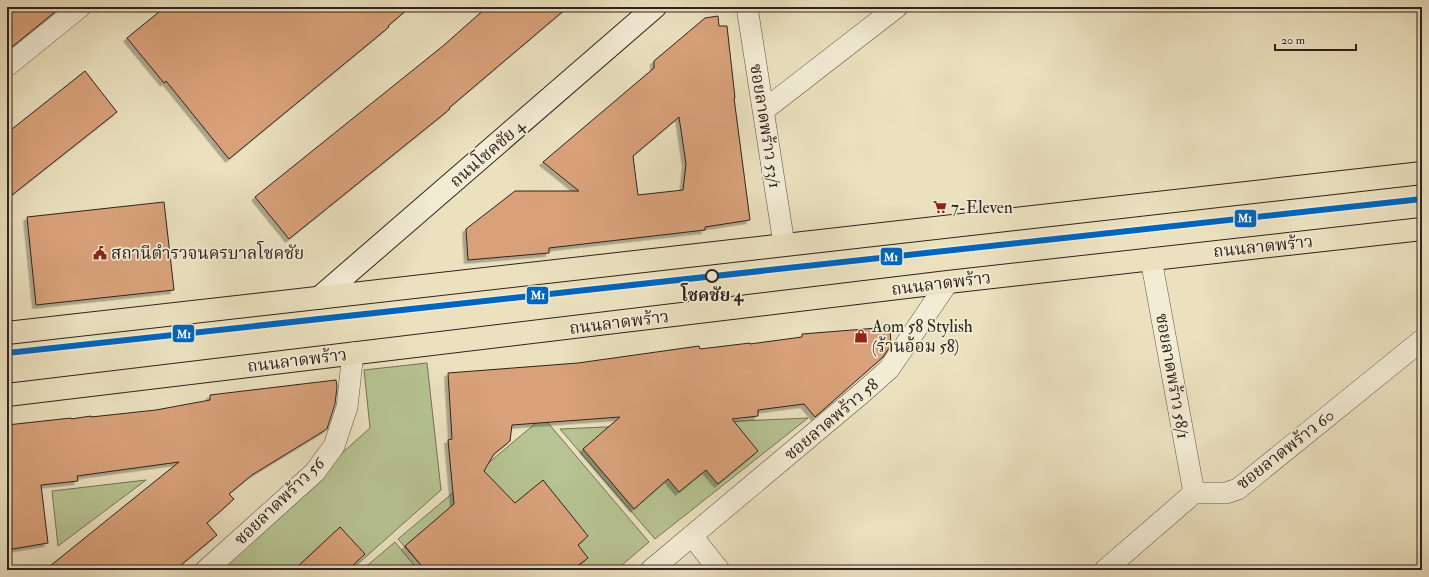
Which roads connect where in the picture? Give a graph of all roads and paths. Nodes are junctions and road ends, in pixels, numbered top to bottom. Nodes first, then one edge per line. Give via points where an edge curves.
1 (80, 7) edge
2 (655, 7) edge
3 (747, 7) edge
4 (897, 7) edge
5 (7, 66) edge
6 (764, 110) junction
7 (1422, 173) edge
8 (1422, 229) edge
9 (784, 244) junction
10 (1151, 259) junction
11 (948, 282) junction
12 (319, 298) junction
13 (7, 333) edge
14 (1422, 340) edge
15 (353, 353) junction
16 (7, 395) edge
17 (1194, 493) junction
18 (692, 536) junction
19 (206, 570) edge
20 (651, 570) edge
21 (719, 570) edge
22 (1105, 570) edge

1 - 5 street
2 - 12 main road, ถนนโชคชัย 4
3 - 6 street, ซอยลาดพร้าว 53/1
4 - 6 street
6 - 9 street, ซอยลาดพร้าว 53/1
7 - 9 main road
8 - 10 main road, ถนนลาดพร้าว
9 - 12 main road
10 - 11 main road, ถนนลาดพร้าว
10 - 17 street, ซอยลาดพร้าว 58/1
11 - 15 main road, ถนนลาดพร้าว
11 - 18 street, ซอยลาดพร้าว 58 via 889,369
12 - 13 main road
14 - 17 street, ซอยลาดพร้าว 60 via 1238,489 1226,493
15 - 16 main road, ถนนลาดพร้าว
15 - 19 street, ซอยลาดพร้าว 56 via 348,407 334,446 315,472
17 - 22 street
18 - 20 street, ซอยลาดพร้าว 58
18 - 21 street

